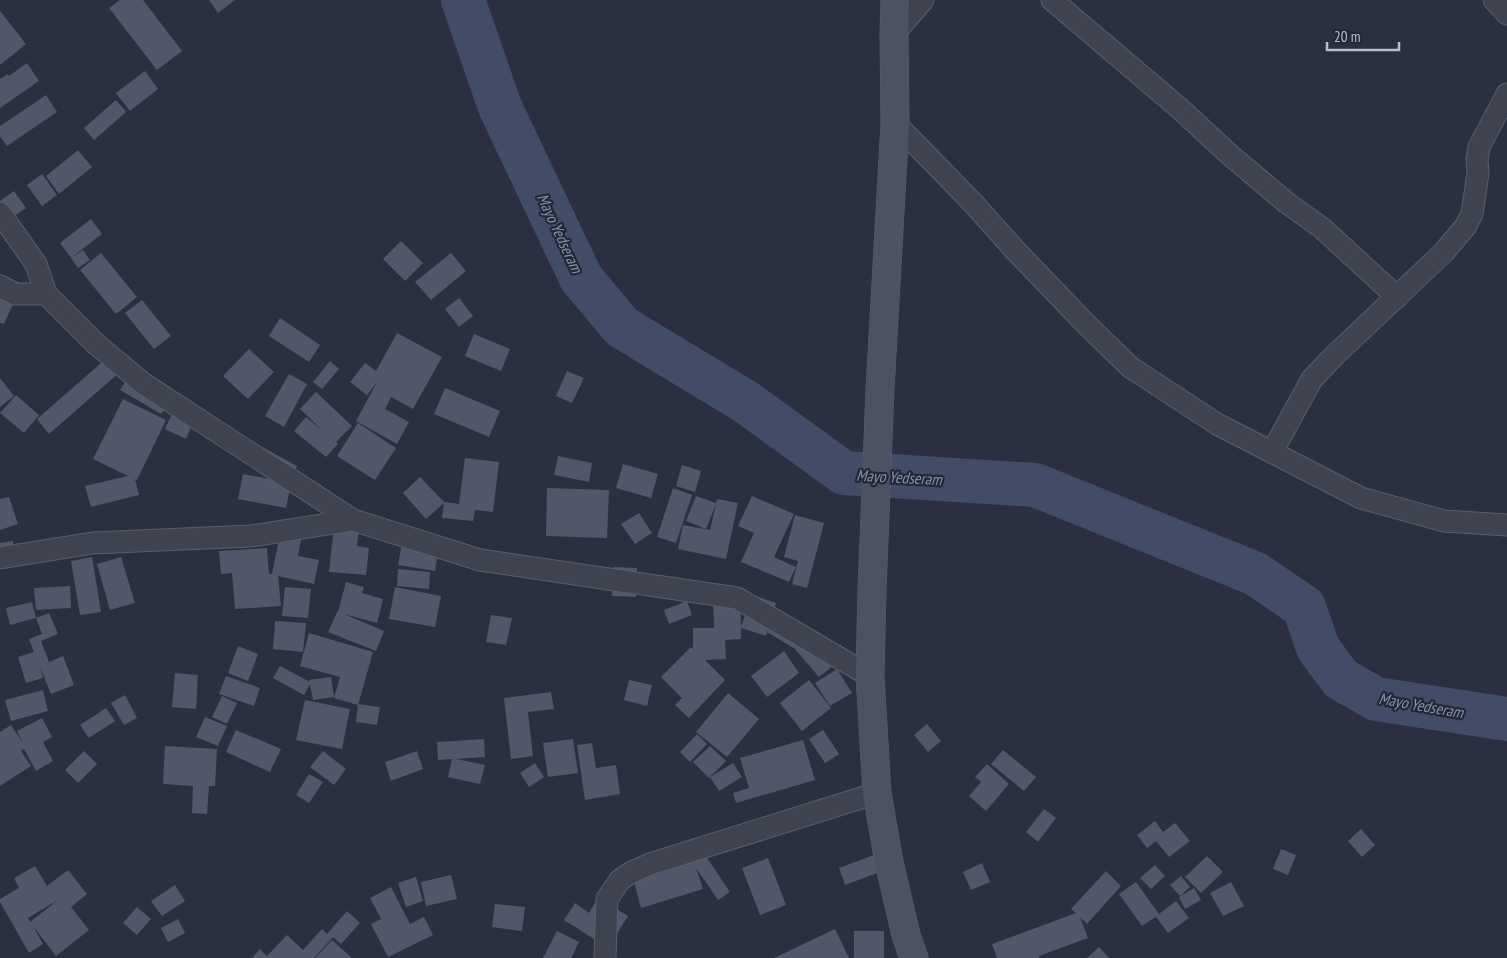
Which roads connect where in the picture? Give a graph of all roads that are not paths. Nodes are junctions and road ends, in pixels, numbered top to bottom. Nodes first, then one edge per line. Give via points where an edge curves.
1 (895, 0) edge
2 (924, 0) edge
3 (1052, 0) edge
4 (1494, 0) edge
5 (1507, 14) edge
6 (894, 34) junction
7 (1507, 94) edge
8 (895, 123) junction
9 (0, 213) edge
10 (0, 286) edge
11 (46, 294) junction
12 (1398, 297) junction
13 (1272, 452) junction
14 (352, 520) junction
15 (1507, 525) edge
16 (0, 558) edge
17 (870, 676) junction
18 (877, 793) junction
19 (605, 958) edge
20 (914, 958) edge

1 - 6 main road
2 - 6 street
3 - 12 street via 1230,155 1322,228
4 - 5 street
6 - 8 main road
7 - 12 street via 1479,147 1472,214 1443,253
8 - 13 street via 1130,367 1217,424
8 - 17 main road via 880,390
9 - 11 street via 36,264
10 - 11 street via 15,294
11 - 14 street via 97,345 144,384
12 - 13 street via 1312,379
13 - 15 street via 1361,498 1444,522
14 - 16 street via 251,536 93,543
14 - 17 street via 480,560 737,598
17 - 18 main road
18 - 19 street via 630,873 620,880 608,899
18 - 20 main road via 889,862

